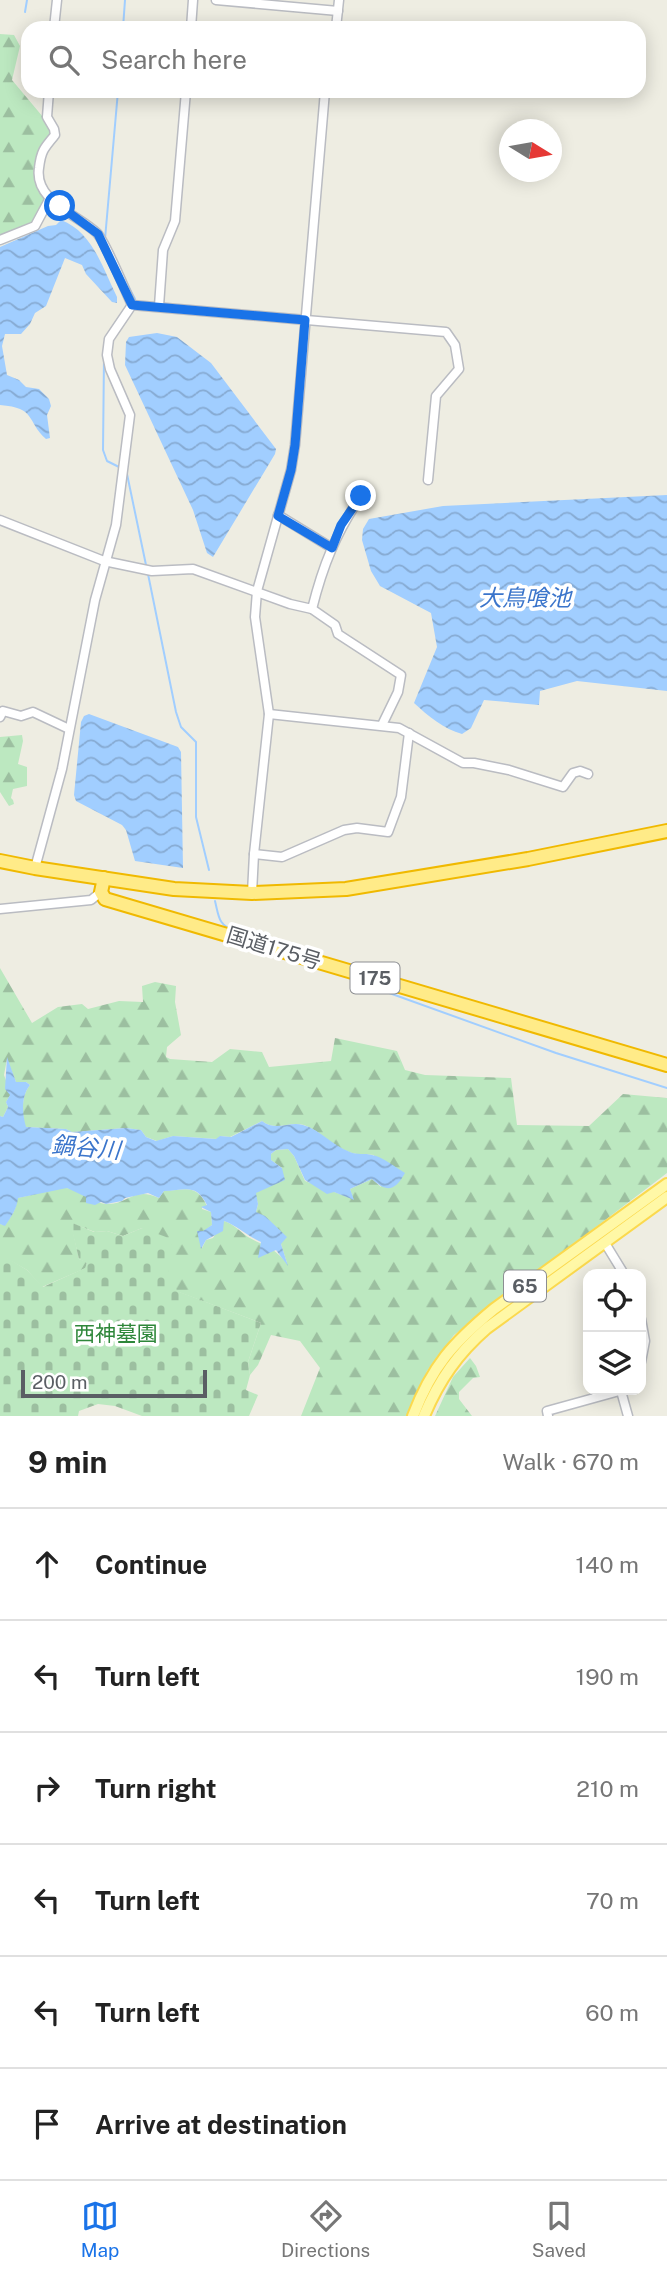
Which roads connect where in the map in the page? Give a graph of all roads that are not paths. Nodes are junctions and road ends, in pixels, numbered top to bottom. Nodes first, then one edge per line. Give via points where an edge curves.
1 (57, 0) edge
2 (193, 0) edge
3 (216, 0) edge
4 (340, 0) edge
5 (254, 1) edge
6 (338, 12) junction
7 (55, 21) edge
8 (192, 21) edge
9 (337, 21) edge
10 (48, 98) edge
11 (185, 98) edge
12 (324, 98) edge
13 (50, 198) junction
14 (0, 240) edge
15 (132, 305) junction
16 (159, 306) junction
17 (305, 320) junction
18 (428, 480) dead end
19 (361, 496) dead end
20 (278, 516) junction
21 (0, 520) edge
22 (332, 548) junction
23 (104, 561) junction
24 (257, 591) junction
25 (312, 609) junction
26 (269, 715) junction
27 (0, 717) edge
28 (382, 725) junction
29 (69, 729) junction
30 (409, 733) junction
31 (588, 774) dead end
32 (667, 831) edge
33 (254, 854) junction
34 (0, 861) edge
35 (35, 868) junction
36 (104, 878) junction
37 (100, 892) junction
38 (253, 893) junction
39 (0, 909) edge
40 (667, 1065) edge
41 (667, 1184) edge
42 (667, 1197) edge
43 (605, 1242) junction
44 (621, 1269) edge
45 (604, 1395) edge
46 (623, 1395) edge
47 (413, 1416) edge
48 (425, 1416) edge
49 (548, 1416) edge
50 (628, 1416) edge

1 - 7 street
2 - 8 street
3 - 5 street
4 - 6 street
5 - 6 street
6 - 9 street
10 - 13 street via 47,117 55,135 41,151 38,177
11 - 16 street via 175,221 163,250
12 - 17 street
13 - 14 street via 35,226
13 - 15 street via 98,234
15 - 16 street
15 - 23 street via 109,339 107,355 130,415 116,524
16 - 17 street
17 - 18 street via 446,332 455,345 459,369 434,403
17 - 20 street via 295,445
19 - 22 street
20 - 22 street
20 - 24 street
21 - 23 street
22 - 25 street
23 - 24 street via 152,571 193,569
23 - 29 street
24 - 25 street
24 - 26 street via 255,617
25 - 28 street via 335,625 338,634 401,675
26 - 28 street
26 - 33 street
27 - 29 street via 3,711 21,716 33,712
28 - 30 street
29 - 35 street
30 - 31 street via 463,763 509,770 563,788 573,772
30 - 33 street via 401,797 388,832 344,830 282,857
32 - 38 highway, 国道175号 via 389,884
33 - 38 street
34 - 35 highway, 国道175号
35 - 36 highway, 国道175号
36 - 37 highway
36 - 38 highway, 国道175号 via 174,889
37 - 39 street via 91,900
37 - 40 highway, 国道175号 / 175 via 105,899
41 - 47 main road, 65 via 470,1329 442,1358
42 - 43 main road, 65
43 - 44 street
43 - 48 main road, 65 via 473,1340 442,1378
45 - 49 street via 547,1411
46 - 50 street

